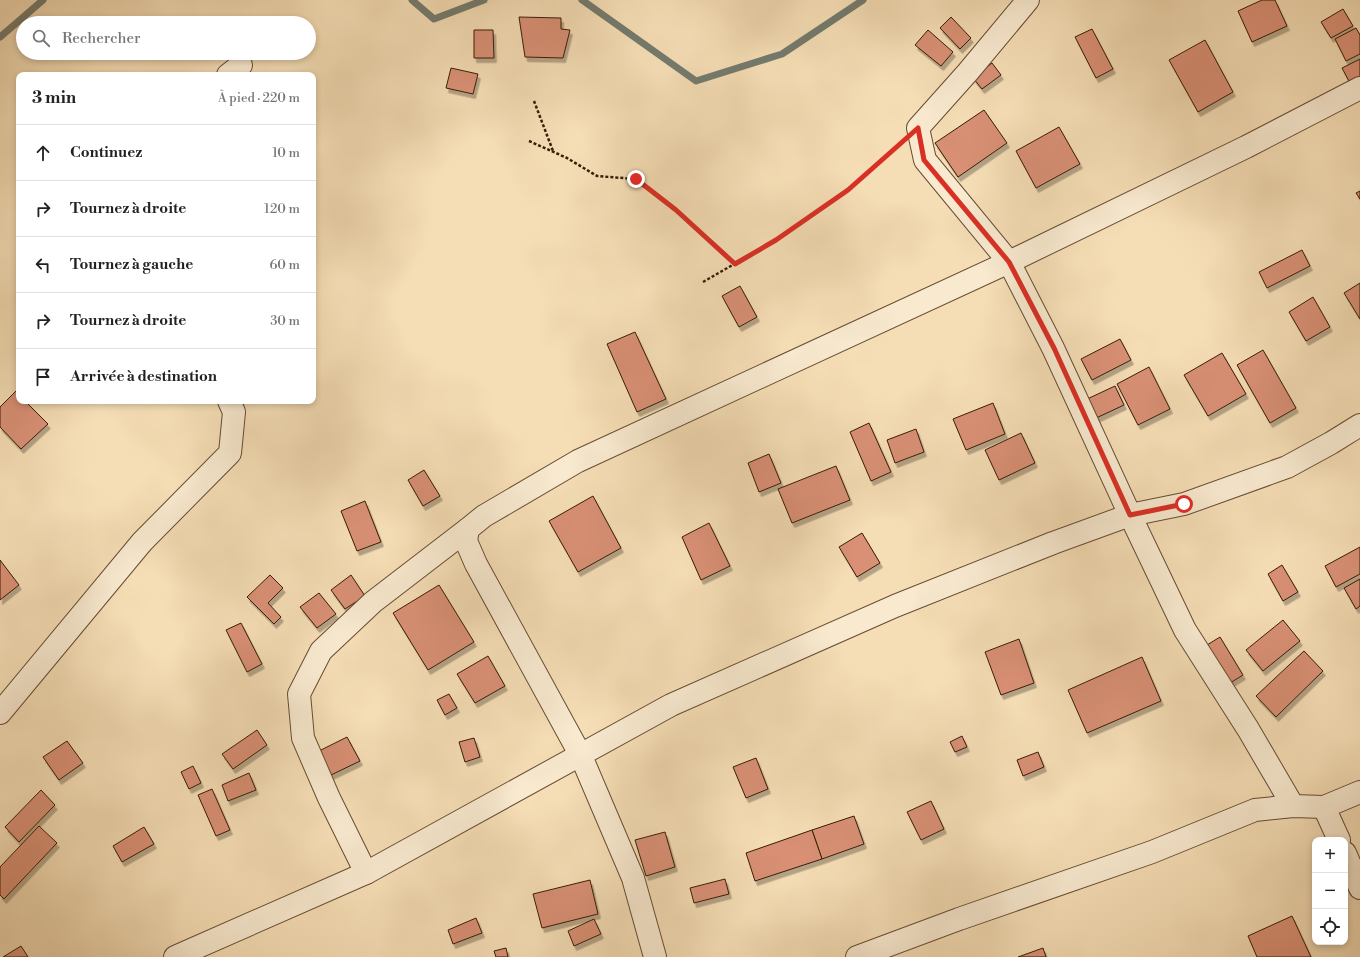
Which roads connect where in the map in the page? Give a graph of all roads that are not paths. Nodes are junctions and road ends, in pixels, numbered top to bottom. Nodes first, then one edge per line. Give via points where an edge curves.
1 (1028, 0) edge
2 (1360, 88) edge
3 (1009, 262) junction
4 (230, 404) edge
5 (1360, 425) edge
6 (1130, 515) junction
7 (468, 529) junction
8 (0, 714) edge
9 (581, 756) junction
10 (1360, 792) edge
11 (1293, 806) junction
12 (1324, 807) junction
13 (1338, 837) edge
14 (1348, 861) edge
15 (366, 873) junction
16 (1360, 888) edge
17 (176, 957) edge
18 (655, 957) edge
19 (858, 957) edge

1 - 3 street via 918,128 924,160
2 - 3 street via 1246,147
3 - 6 street via 1054,348
3 - 7 street via 578,461 484,516
4 - 8 street via 234,412 230,453 142,542
5 - 6 street via 1288,467 1184,504
6 - 9 street via 1052,543 895,606 671,706
6 - 11 street via 1185,630
7 - 9 street via 466,541 476,564
7 - 15 street via 373,602 321,651 299,694 303,738
9 - 15 street
9 - 18 street via 633,878
10 - 12 street
11 - 12 street
11 - 19 street via 1255,810 1152,852 959,918
12 - 13 street
14 - 16 street
15 - 17 street

